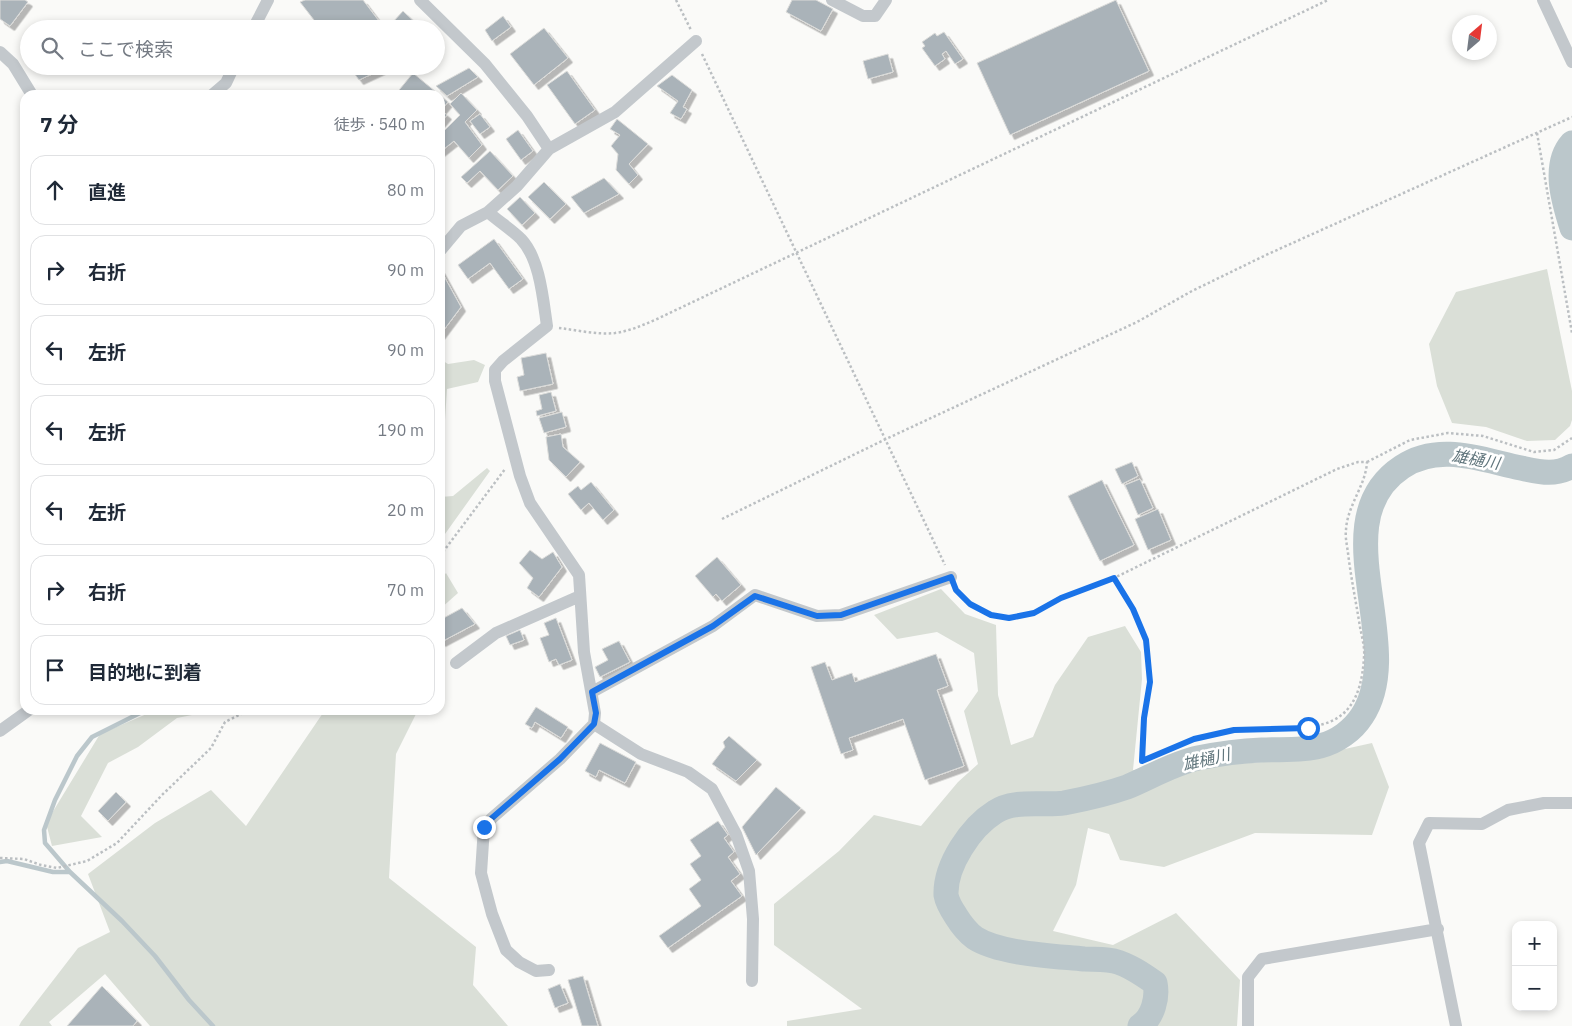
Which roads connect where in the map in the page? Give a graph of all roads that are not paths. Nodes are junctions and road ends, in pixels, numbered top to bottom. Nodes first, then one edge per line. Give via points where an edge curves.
1 (268, 0) edge
2 (420, 0) edge
3 (832, 0) edge
4 (886, 0) edge
5 (1543, 0) edge
6 (258, 20) edge
7 (440, 20) edge
8 (445, 25) edge
9 (696, 41) road end
10 (0, 52) edge
11 (1572, 62) edge
12 (230, 75) edge
13 (29, 90) edge
14 (218, 90) edge
15 (549, 149) junction
16 (488, 212) junction
17 (445, 245) edge
18 (951, 577) road end
19 (580, 596) junction
20 (456, 663) dead end
21 (592, 692) junction
22 (22, 715) edge
23 (594, 724) junction
24 (0, 731) edge
25 (1572, 803) edge
26 (1438, 930) junction
27 (549, 970) dead end
28 (752, 981) dead end
29 (1248, 1026) edge
30 (1456, 1026) edge

1 - 6 street
2 - 7 street
3 - 4 street via 863,16 875,16
5 - 11 street
8 - 15 street via 485,64
9 - 15 street via 615,112
10 - 13 street via 13,64
12 - 14 street
15 - 16 street via 517,186
16 - 17 street via 461,226
16 - 19 street via 521,239 533,256 547,326 503,361 495,370 495,381 530,503 579,575
18 - 21 street via 841,615 817,616 755,596 713,626
19 - 20 street via 496,633
19 - 21 street via 584,652
21 - 23 street via 596,713
22 - 24 street
23 - 27 street via 484,827 481,873 506,950 519,962 536,970
23 - 28 street via 641,754 688,772 712,789 736,834 749,870 753,919
25 - 26 street via 1544,803 1508,810 1482,824 1429,823 1419,844
26 - 29 street via 1262,959 1248,977
26 - 30 street

